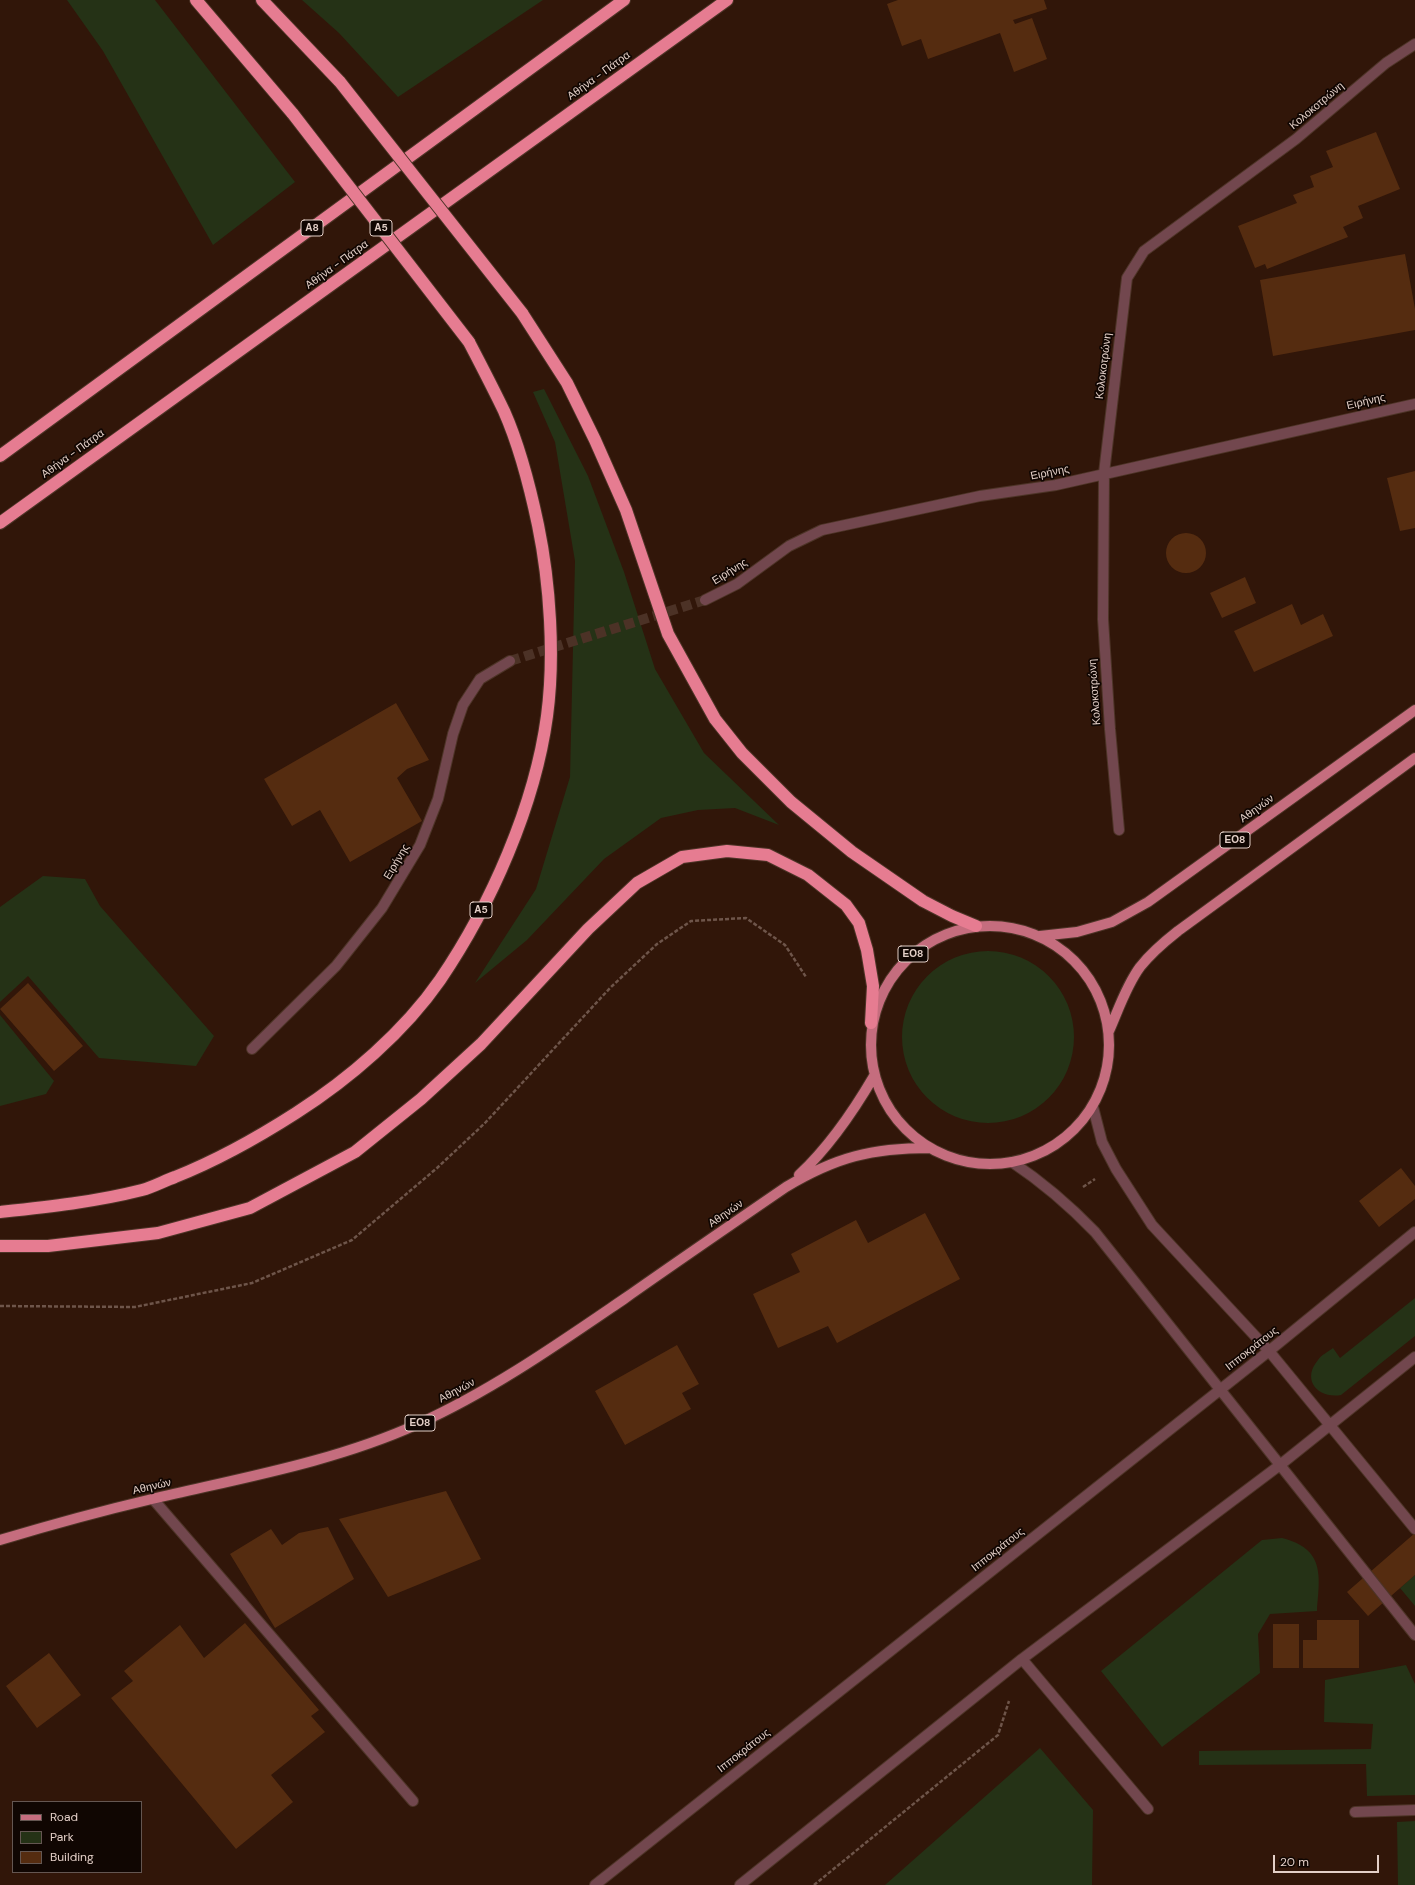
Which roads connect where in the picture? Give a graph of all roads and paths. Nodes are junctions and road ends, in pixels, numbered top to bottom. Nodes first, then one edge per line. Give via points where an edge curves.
1 (196, 0) edge
2 (262, 0) edge
3 (624, 0) edge
4 (727, 0) edge
5 (1415, 44) edge
6 (1415, 404) edge
7 (0, 456) edge
8 (1104, 473) junction
9 (0, 523) edge
10 (705, 600) tunnel mouth
11 (510, 661) tunnel mouth
12 (1415, 710) edge
13 (1415, 758) edge
14 (1119, 830) dead end
15 (976, 926) junction
16 (1040, 936) junction
17 (806, 978) dead end
18 (872, 1023) junction
19 (1109, 1032) junction
20 (252, 1049) dead end
21 (874, 1076) junction
22 (1093, 1107) junction
23 (930, 1148) junction
24 (1012, 1162) junction
25 (1116, 1169) junction
26 (786, 1187) junction
27 (1067, 1204) junction
28 (0, 1212) edge
29 (1415, 1232) edge
30 (0, 1246) edge
31 (0, 1306) edge
32 (1269, 1351) junction
33 (1415, 1357) edge
34 (1219, 1390) junction
35 (1331, 1425) junction
36 (1280, 1465) junction
37 (152, 1499) junction
38 (1415, 1529) edge
39 (0, 1540) edge
40 (1415, 1635) edge
41 (1022, 1659) junction
42 (413, 1801) dead end
43 (1148, 1809) dead end
44 (1415, 1810) edge
45 (1355, 1812) dead end
46 (595, 1885) edge
47 (740, 1885) edge
48 (814, 1885) edge

1 - 28 highway, Α5, bridge via 293,114 469,342 505,413 526,474 539,528 547,585 551,658 547,716 533,779 510,850 480,912 439,980 404,1023 365,1061 316,1100 213,1162 144,1189 58,1206
2 - 15 highway, bridge via 340,82 522,313 567,383 626,510 668,634 715,719 742,753 790,802 852,852 923,901
3 - 7 highway, Α8
4 - 9 highway, Αθήνα - Πάτρα
5 - 8 street, Κολοκοτρώνη via 1386,63 1296,139 1144,251 1127,278
6 - 8 street, Ειρήνης
8 - 10 street, Ειρήνης via 1056,485 980,496 822,530 789,546 737,584
8 - 14 street, Κολοκοτρώνη via 1103,619
11 - 20 street, Ειρήνης via 480,679 462,705 438,799 420,845 382,908 336,966
12 - 16 main road, Αθηνών / ΕΟ8 via 1148,902 1112,922 1077,932
13 - 19 main road, Αθηνών / ΕΟ8 via 1178,930 1139,969
15 - 16 main road, Αθηνών / ΕΟ8 via 1009,926
15 - 18 main road, Αθηνών / ΕΟ8 via 946,933 920,948 897,968 881,994
16 - 19 main road, Αθηνών / ΕΟ8 via 1066,952 1087,974 1102,1002
17 - 31 path via 785,945 746,918 691,920 657,944 615,983 485,1123 437,1168 352,1240 252,1283 135,1307
18 - 21 main road, Αθηνών / ΕΟ8 via 870,1050
18 - 30 highway via 873,986 867,950 858,923 846,905 808,875 768,855 727,851 682,857 637,883 588,929 481,1044 421,1099 355,1152 250,1208 166,1231 48,1246
19 - 22 main road, Αθηνών / ΕΟ8 via 1109,1058 1104,1083
21 - 23 main road, Αθηνών / ΕΟ8 via 882,1098 895,1118 911,1135
21 - 26 main road, Αθηνών / ΕΟ8 via 860,1101 830,1141
22 - 24 main road, Αθηνών / ΕΟ8 via 1077,1127 1058,1143 1036,1155
22 - 25 street via 1102,1142
23 - 24 main road, Αθηνών / ΕΟ8 via 956,1160 984,1164
23 - 26 main road, Αθηνών / ΕΟ8 via 899,1148 869,1152 812,1171
24 - 27 street via 1042,1182
25 - 27 path via 1088,1182
25 - 32 street via 1152,1225
26 - 37 main road, Αθηνών / ΕΟ8 via 568,1337 480,1392 418,1424 325,1457
27 - 34 street via 1095,1232
29 - 32 street, Ιπποκράτους
32 - 34 street, Ιπποκράτους
32 - 35 street
33 - 35 street
34 - 36 street
34 - 46 street, Ιπποκράτους
35 - 36 street
35 - 38 street
36 - 40 street
36 - 41 street
37 - 39 main road, Αθηνών / ΕΟ8
37 - 42 street
41 - 43 street
41 - 47 street
41 - 48 path via 998,1735
44 - 45 street

